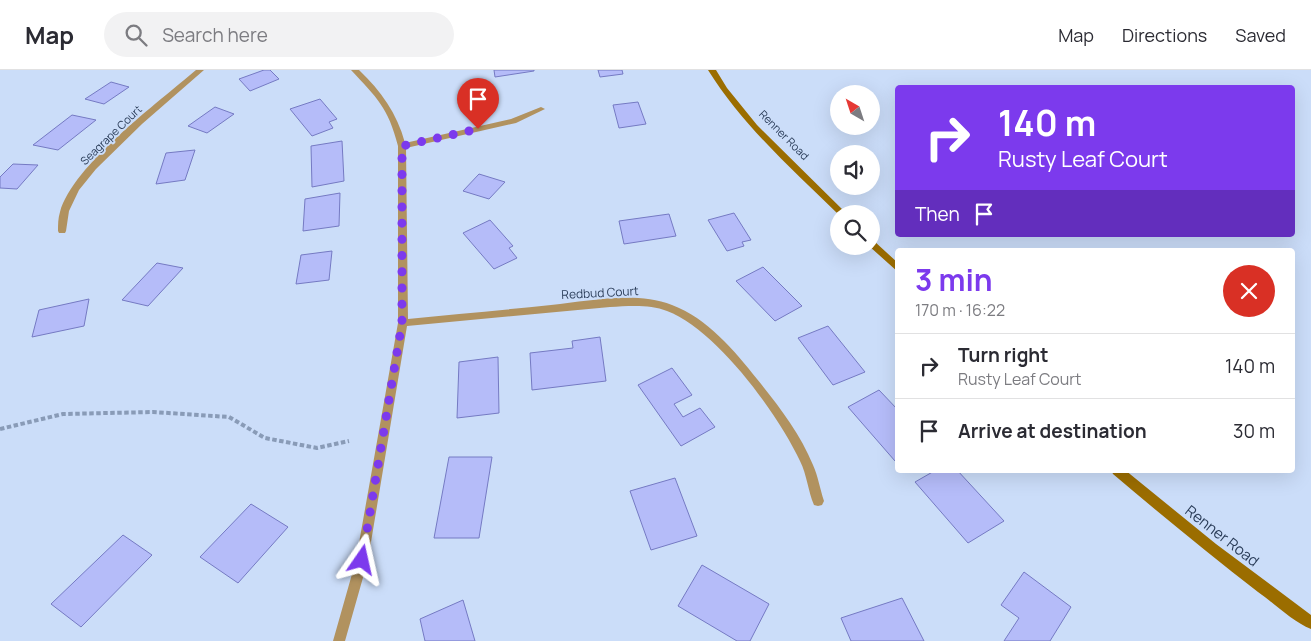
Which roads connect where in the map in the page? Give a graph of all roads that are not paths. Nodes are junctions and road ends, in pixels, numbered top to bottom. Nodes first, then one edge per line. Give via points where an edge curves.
1 (200, 70) edge
2 (355, 70) edge
3 (712, 70) edge
4 (541, 109) dead end
5 (402, 146) junction
6 (834, 205) edge
7 (62, 232) dead end
8 (880, 252) edge
9 (895, 266) edge
10 (402, 323) junction
11 (1120, 473) edge
12 (818, 501) dead end
13 (1311, 623) edge
14 (339, 641) edge

1 - 7 street, Seagrape Court via 116,144 79,183 64,210 60,222
2 - 5 street via 388,108 398,126
3 - 6 street, Renner Road via 751,122
4 - 5 street via 512,121
5 - 10 street
8 - 9 street
10 - 12 street, Redbud Court via 610,303 636,302 673,309 712,334 750,377 789,430 805,459
10 - 14 street via 362,560
11 - 13 street, Renner Road via 1221,556

